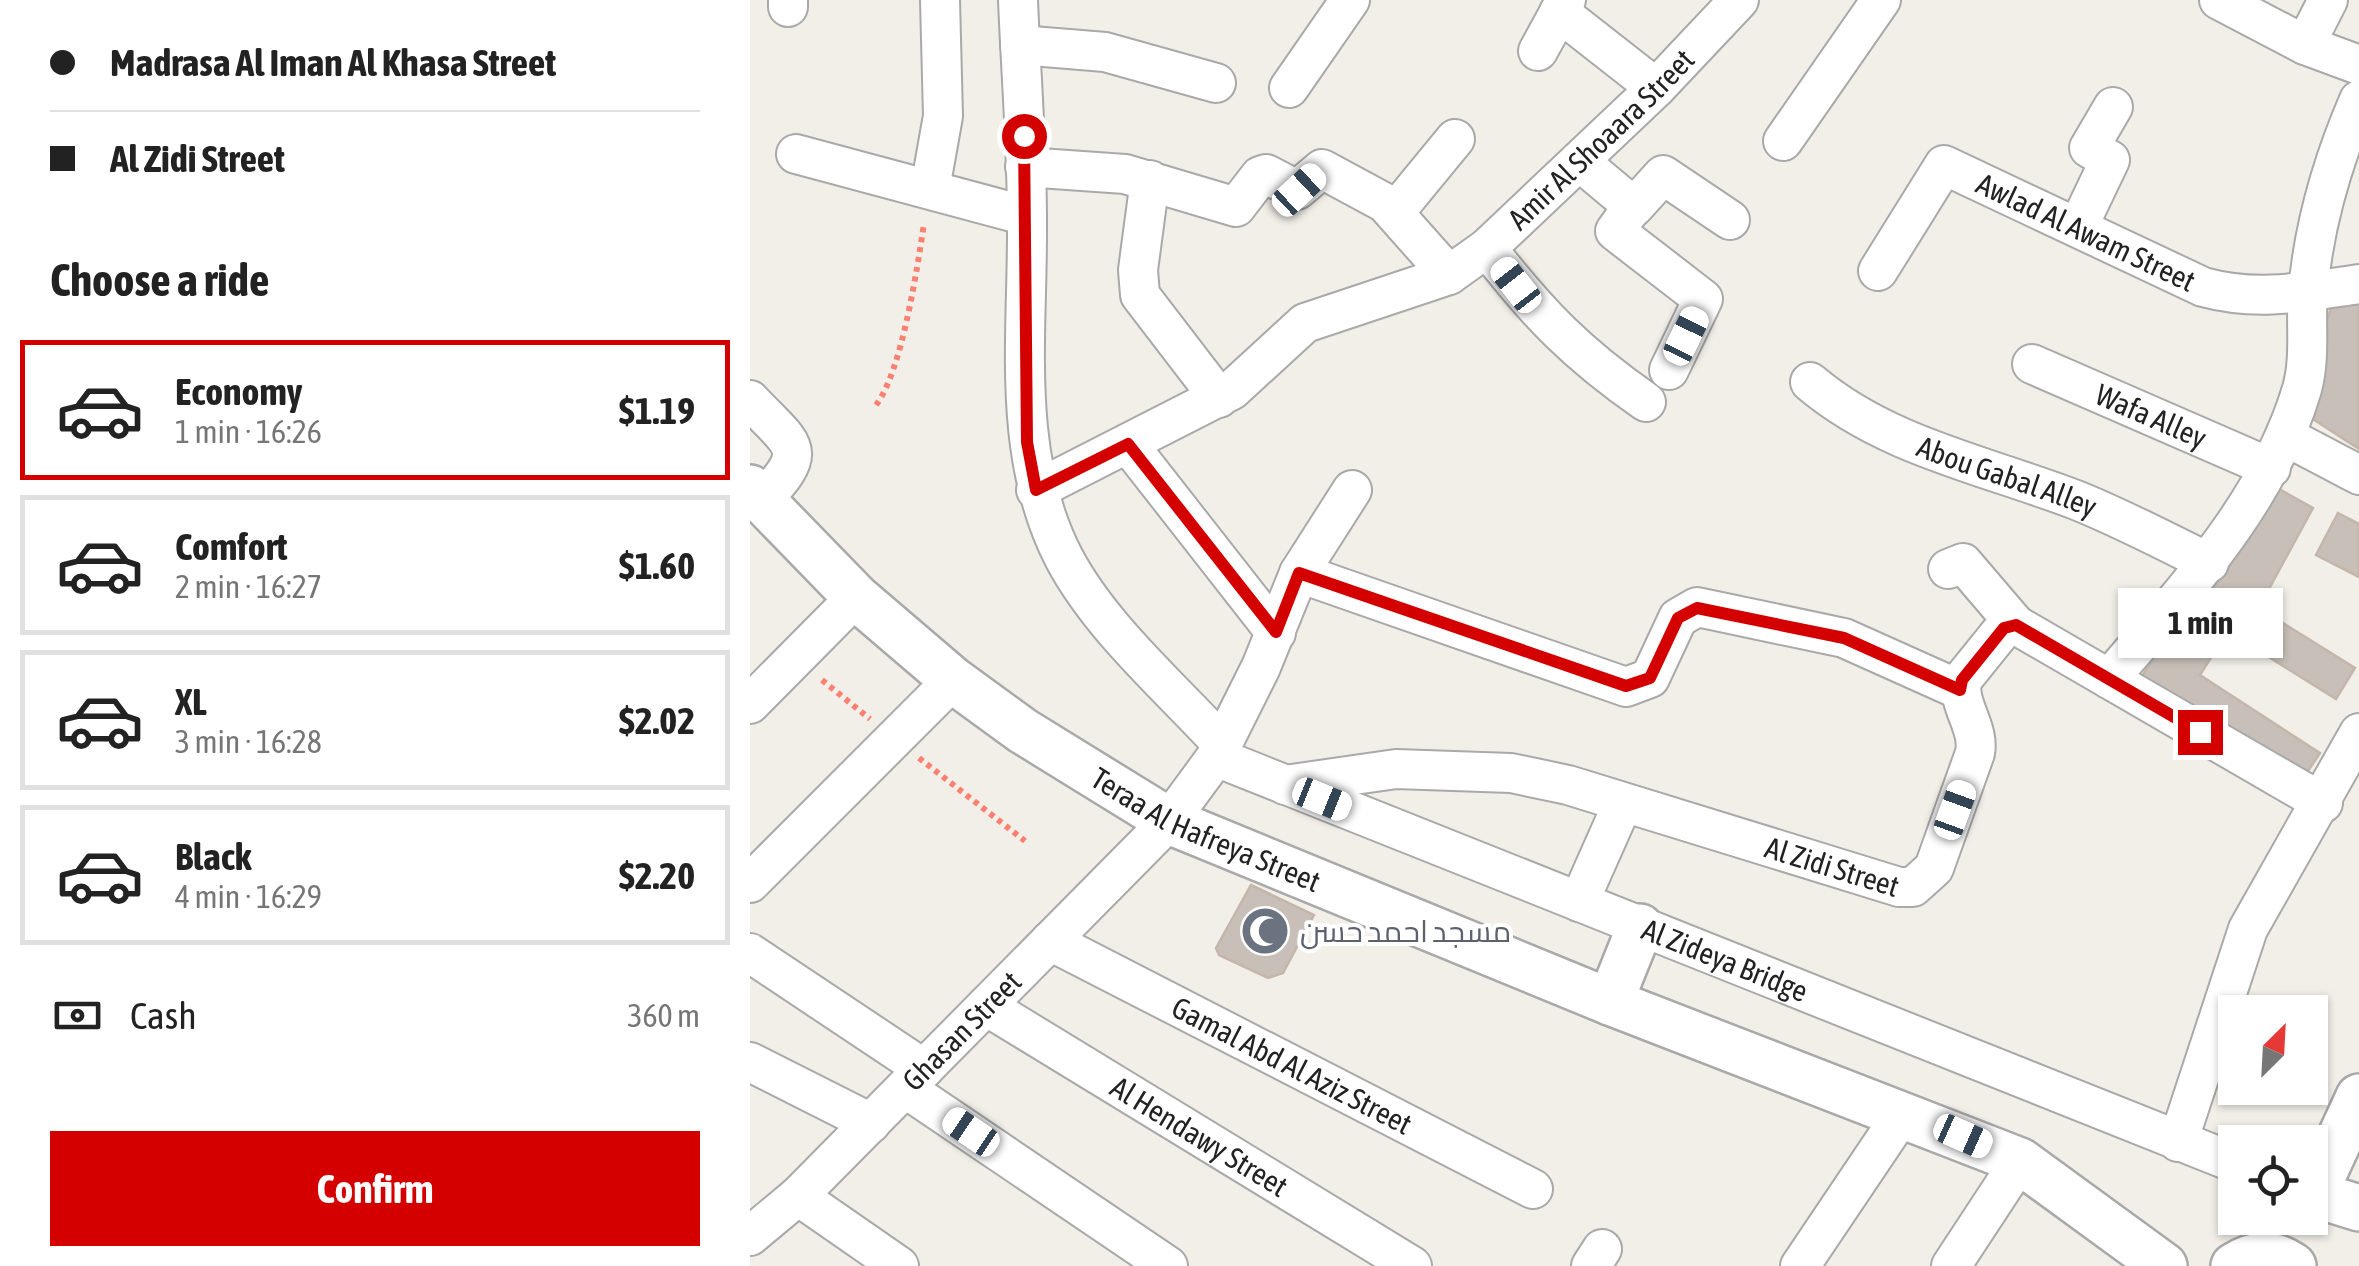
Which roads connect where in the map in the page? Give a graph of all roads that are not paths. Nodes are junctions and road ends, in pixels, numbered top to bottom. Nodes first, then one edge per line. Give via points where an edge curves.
1 (940, 0) edge
2 (1018, 0) edge
3 (1350, 0) edge
4 (1739, 0) edge
5 (1880, 0) edge
6 (2218, 0) edge
7 (2328, 0) edge
8 (1562, 6) edge
9 (1020, 44) junction
10 (2306, 45) junction
11 (1538, 51) dead end
12 (2359, 66) edge
13 (1216, 83) dead end
14 (1289, 88) dead end
15 (1656, 88) junction
16 (2359, 100) edge
17 (2114, 107) dead end
18 (1455, 139) dead end
19 (1784, 141) dead end
20 (796, 154) dead end
21 (1579, 160) junction
22 (1025, 167) junction
23 (1150, 180) junction
24 (930, 190) junction
25 (1633, 206) junction
26 (1395, 212) junction
27 (1027, 216) junction
28 (1730, 220) dead end
29 (2078, 227) junction
30 (1486, 248) junction
31 (1878, 271) dead end
32 (1449, 275) junction
33 (2359, 284) edge
34 (2308, 292) junction
35 (2032, 364) dead end
36 (1669, 370) dead end
37 (1810, 382) dead end
38 (1220, 398) junction
39 (750, 400) edge
40 (1646, 402) dead end
41 (1128, 444) junction
42 (2278, 452) junction
43 (2359, 475) edge
44 (1036, 490) junction
45 (1352, 490) dead end
46 (756, 494) edge
47 (2208, 563) junction
48 (1948, 569) dead end
49 (1299, 573) junction
50 (856, 597) junction
51 (2016, 625) junction
52 (1276, 632) junction
53 (2109, 679) junction
54 (953, 680) junction
55 (1960, 690) junction
56 (750, 704) edge
57 (2359, 733) edge
58 (1219, 750) junction
59 (1285, 784) junction
60 (1623, 802) junction
61 (2322, 803) junction
62 (1168, 820) junction
63 (750, 884) edge
64 (1579, 902) junction
65 (1640, 927) junction
66 (1050, 941) junction
67 (750, 953) edge
68 (1610, 1002) junction
69 (986, 1006) junction
70 (750, 1062) edge
71 (914, 1078) junction
72 (2359, 1097) edge
73 (1903, 1113) junction
74 (870, 1123) junction
75 (2178, 1142) junction
76 (2218, 1157) edge
77 (2020, 1161) junction
78 (2328, 1163) edge
79 (1533, 1189) dead end
80 (777, 1200) edge
81 (2328, 1204) edge
82 (2359, 1208) edge
83 (2299, 1235) edge
84 (750, 1236) edge
85 (2290, 1264) edge
86 (899, 1266) edge
87 (1168, 1266) edge
88 (1412, 1266) edge
89 (1800, 1266) edge
90 (1952, 1266) edge
91 (2164, 1266) edge
92 (2234, 1266) edge

1 - 24 street via 944,103
2 - 9 street
3 - 14 street
4 - 15 street, Amir Al Shoaara Street
5 - 19 street
6 - 10 street
7 - 10 street
8 - 11 street
8 - 15 street
9 - 13 street via 1105,52
9 - 22 street
10 - 12 street
15 - 21 street, Amir Al Shoaara Street
16 - 34 street via 2322,204
17 - 29 street via 2089,148 2110,160
18 - 26 street
20 - 24 street
21 - 25 street
21 - 30 street, Amir Al Shoaara Street
22 - 23 street
22 - 27 street
23 - 26 street via 1236,207 1260,176 1297,190 1322,169
23 - 38 street via 1140,295
24 - 27 street
25 - 28 street via 1663,175
25 - 36 street via 1615,232 1703,299
26 - 32 street
27 - 44 street via 1027,442
29 - 31 street, Awlad Al Awam Street via 1944,165
29 - 34 street, Awlad Al Awam Street via 2203,287 2255,297
30 - 32 street, Amir Al Shoaara Street
30 - 40 street via 1552,329
32 - 38 street, Amir Al Shoaara Street via 1305,322
33 - 34 street, Awlad Al Awam Street
34 - 42 street via 2303,386
35 - 42 street, Wafa Alley
37 - 47 street, Abou Gabal Alley via 1874,427 2078,501
38 - 41 street, Amir Al Shoaara Street
39 - 46 street via 785,438 794,459 790,470
41 - 44 street, Amir Al Shoaara Street
41 - 52 street
42 - 43 street, Wafa Alley
42 - 47 street
44 - 58 street via 1082,588
45 - 49 street, Ghasan Street
46 - 50 street, Teraa Al Hafreya Street
47 - 53 street
48 - 51 street via 1962,563
49 - 52 street, Ghasan Street
49 - 55 street via 1626,686 1650,678 1678,618 1697,608 1844,638
50 - 54 street, Teraa Al Hafreya Street
50 - 56 street
51 - 53 street
51 - 55 street via 2004,628
52 - 58 street, Ghasan Street
53 - 61 street
54 - 62 street, Teraa Al Hafreya Street
54 - 63 street
55 - 60 street, Al Zidi Street via 1975,753 1934,868 1913,887 1898,888
57 - 61 street
58 - 59 street, Al Zideya Bridge
58 - 62 street, Ghasan Street
59 - 60 street, Al Zidi Street via 1454,768 1511,773
59 - 64 street, Al Zideya Bridge
60 - 64 street
61 - 75 street via 2248,929
62 - 66 street, Ghasan Street
62 - 68 street, Teraa Al Hafreya Street
64 - 65 street, Al Zideya Bridge
65 - 68 street
65 - 75 street, Al Zideya Bridge
66 - 69 street, Ghasan Street
66 - 79 street, Gamal Abd Al Aziz Street
67 - 71 street
68 - 73 street, Teraa Al Hafreya Street
69 - 71 street, Ghasan Street
69 - 88 street, Al Hendawy Street
70 - 74 street
71 - 74 street, Ghasan Street
71 - 87 street
72 - 78 street
73 - 77 street, Teraa Al Hafreya Street
73 - 89 street
74 - 80 street, Ghasan Street
75 - 76 street, Al Zideya Bridge
77 - 90 street
77 - 91 street, Teraa Al Hafreya Street
80 - 84 street, Ghasan Street
80 - 86 street
81 - 82 street
83 - 85 street
85 - 92 street via 2258,1256

